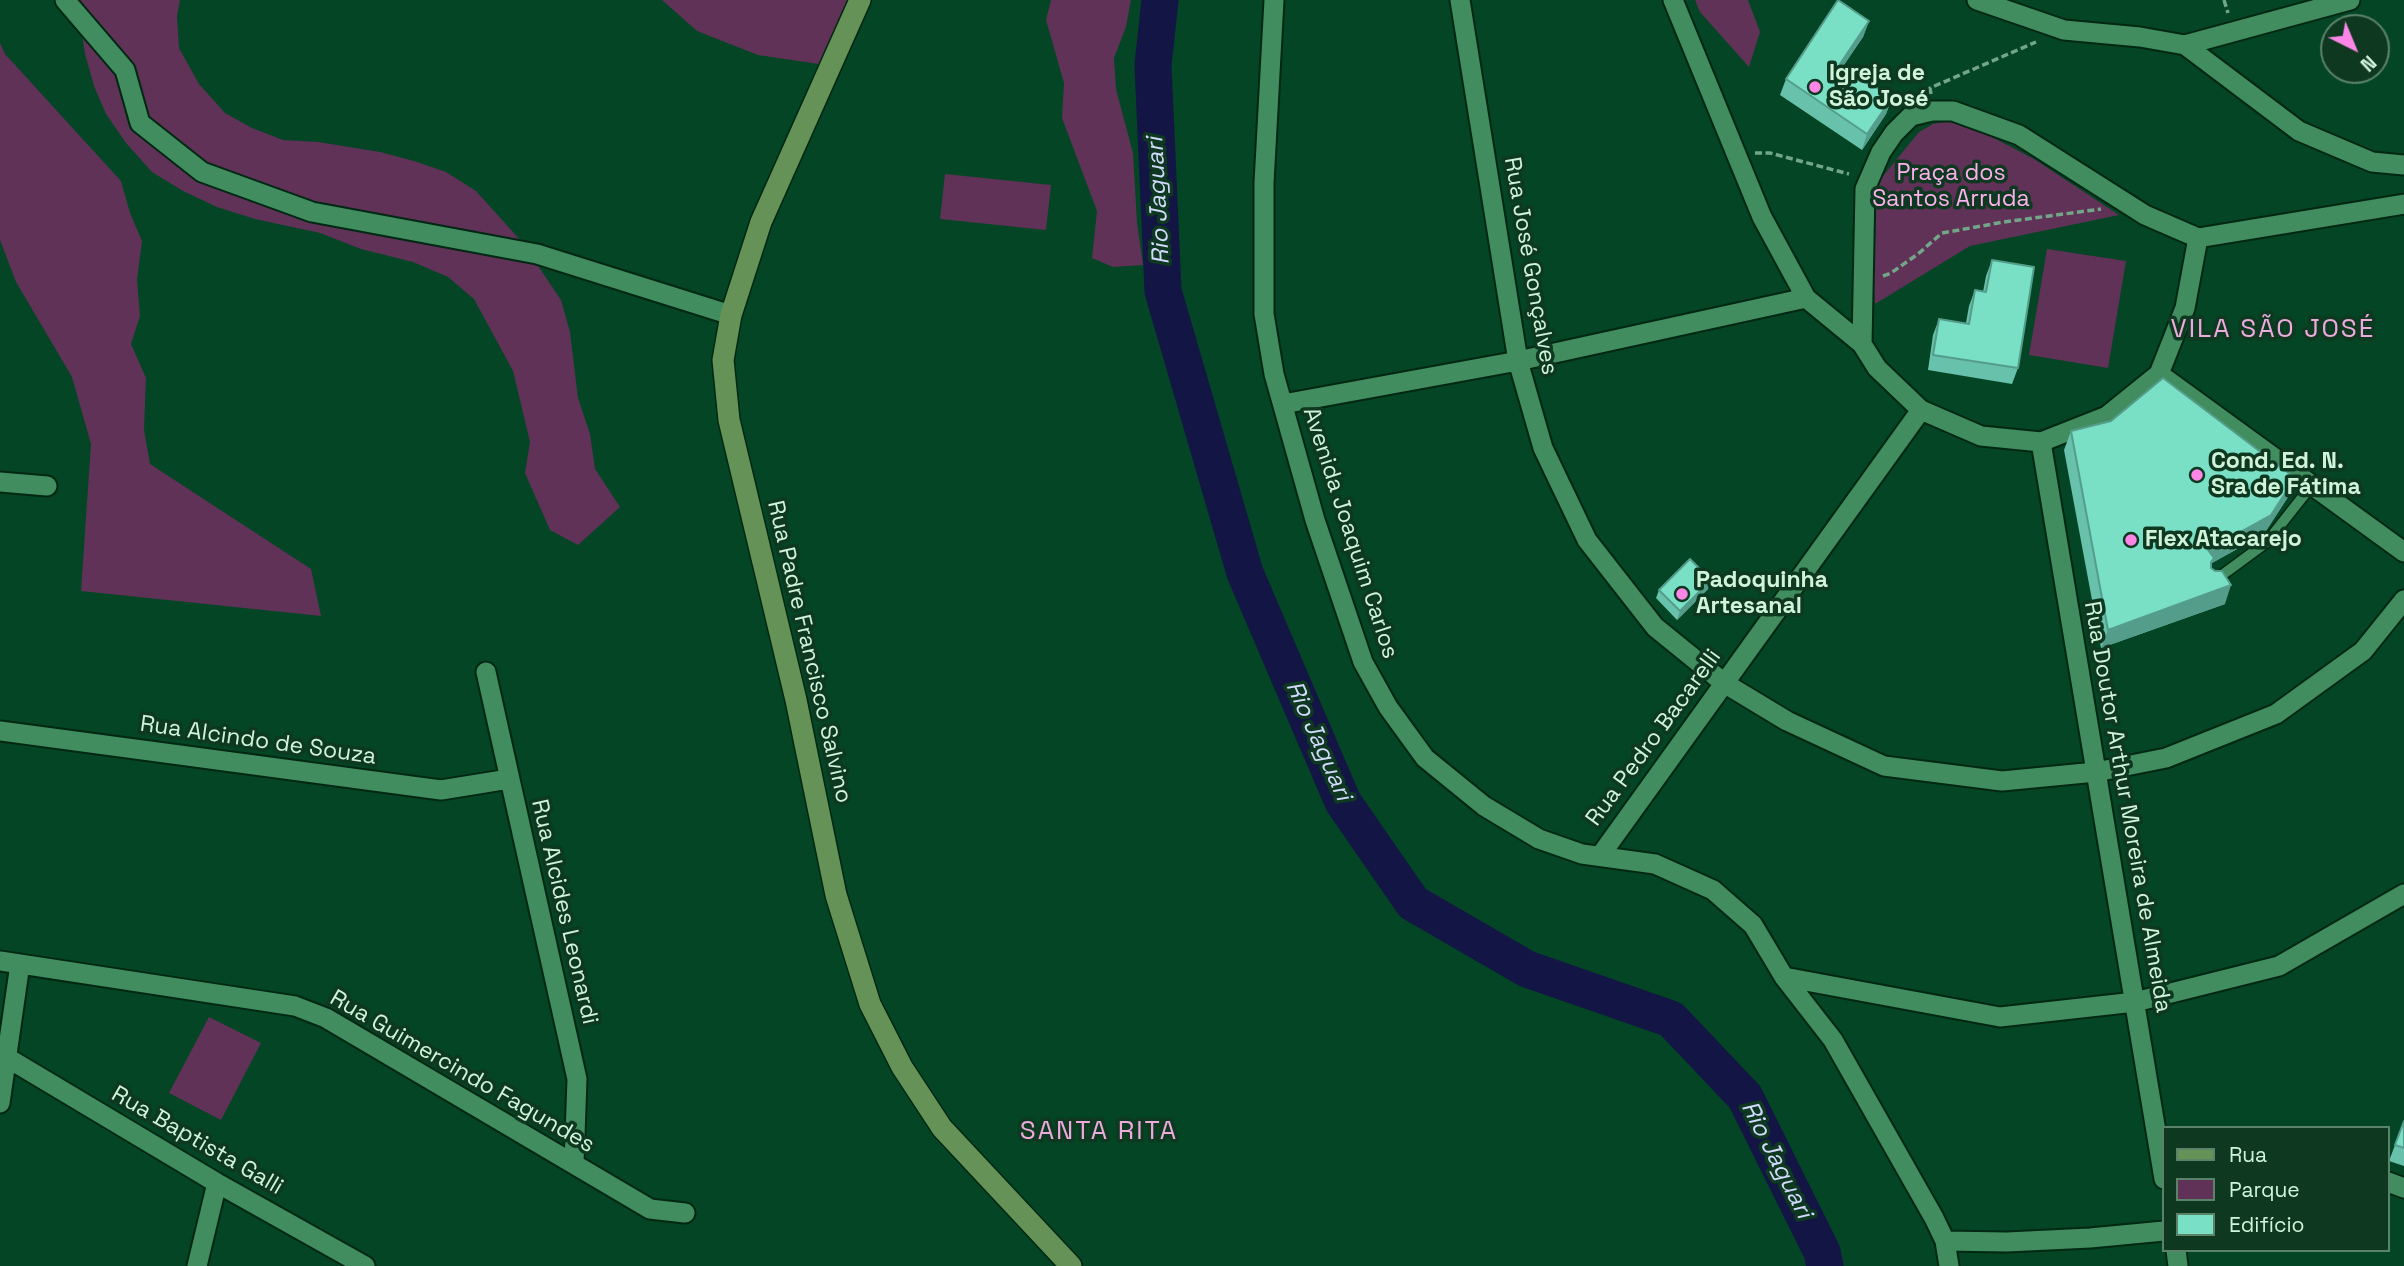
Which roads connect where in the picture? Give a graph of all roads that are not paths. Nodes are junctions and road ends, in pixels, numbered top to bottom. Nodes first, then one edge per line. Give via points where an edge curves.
1 (65, 0) edge
2 (860, 0) edge
3 (1274, 0) edge
4 (1460, 0) edge
5 (1673, 0) edge
6 (1977, 0) edge
7 (2350, 0) edge
8 (2185, 45) junction
9 (2404, 165) edge
10 (2404, 204) edge
11 (2198, 238) junction
12 (1806, 298) junction
13 (731, 315) junction
14 (1861, 344) junction
15 (1518, 361) junction
16 (2159, 374) junction
17 (1283, 404) junction
18 (1921, 410) junction
19 (2041, 442) junction
20 (0, 482) edge
21 (2312, 485) junction
22 (47, 486) dead end
23 (2404, 552) edge
24 (2211, 583) edge
25 (2404, 600) edge
26 (485, 672) dead end
27 (1724, 683) junction
28 (0, 731) edge
29 (2096, 772) junction
30 (509, 779) junction
31 (1600, 856) junction
32 (2404, 894) edge
33 (10, 963) edge
34 (1784, 976) junction
35 (2135, 1002) junction
36 (6, 1057) junction
37 (0, 1103) edge
38 (574, 1164) junction
39 (2162, 1167) edge
40 (217, 1183) junction
41 (685, 1213) dead end
42 (2162, 1231) edge
43 (1945, 1241) junction
44 (197, 1266) edge
45 (365, 1266) edge
46 (1071, 1266) edge
47 (1949, 1266) edge

1 - 13 street via 125,70 140,122 202,173 312,212 537,254
2 - 13 street, Rua Padre Francisco Salvino via 761,222
3 - 17 street, Avenida Joaquim Carlos via 1264,183 1264,314
4 - 15 street, Rua José Gonçalves
5 - 12 street via 1762,217
6 - 8 street via 2064,30
7 - 8 street
8 - 9 street via 2300,131 2372,162
10 - 11 street
11 - 14 street via 2145,215 2018,135 1954,111 1911,116 1881,152 1865,190
11 - 16 street via 2185,308
12 - 14 street
12 - 15 street
13 - 46 street, Rua Padre Francisco Salvino via 723,360 729,420 796,701 836,895 870,1004 902,1067 942,1128
14 - 18 street via 1877,368
15 - 17 street
15 - 27 street, Rua José Gonçalves via 1544,448 1587,540 1655,627
16 - 19 street via 2107,416
16 - 21 street
17 - 31 street, Avenida Joaquim Carlos via 1315,520 1363,663 1388,707 1425,758 1484,806 1539,839
18 - 19 street via 1981,436
18 - 27 street, Rua Pedro Bacarelli
19 - 29 street, Rua Doutor Arthur Moreira de Almeida
20 - 22 street
21 - 23 street
21 - 24 lane via 2267,542
25 - 29 street, Rua José Gonçalves via 2363,651 2276,714 2166,758
26 - 30 street, Rua Alcides Leonardi
27 - 29 street, Rua José Gonçalves via 1787,721 1884,766 2002,781
27 - 31 street, Rua Pedro Bacarelli
28 - 30 street, Rua Alcindo de Souza via 440,789
29 - 35 street, Rua Doutor Arthur Moreira de Almeida
30 - 38 street, Rua Alcides Leonardi via 577,1079
31 - 34 street, Avenida Joaquim Carlos via 1655,864 1713,890 1753,925
32 - 35 street via 2278,966
33 - 36 street
33 - 38 street, Rua Guimercindo Fagundes via 295,1006 326,1018
34 - 35 street via 2000,1017
34 - 43 street, Avenida Joaquim Carlos via 1833,1040
35 - 39 street, Rua Doutor Arthur Moreira de Almeida
36 - 37 street
36 - 40 street, Rua Baptista Galli
38 - 41 street, Rua Guimercindo Fagundes via 650,1209
40 - 44 street
40 - 45 street, Rua Baptista Galli
42 - 43 street via 2007,1242
43 - 47 street, Avenida Joaquim Carlos

